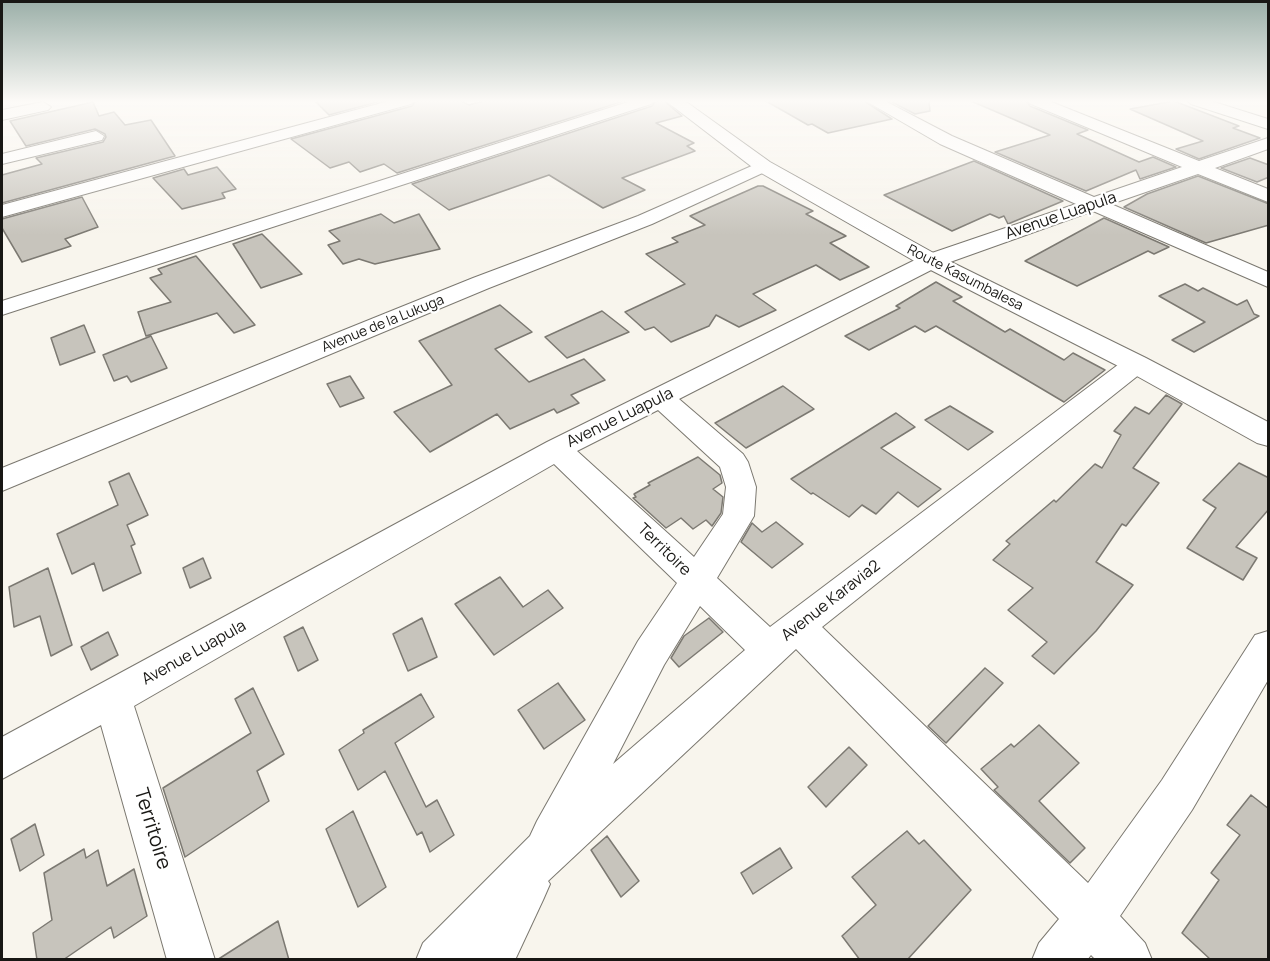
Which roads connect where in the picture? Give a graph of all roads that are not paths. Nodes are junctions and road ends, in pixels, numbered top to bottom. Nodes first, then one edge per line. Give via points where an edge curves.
1 (56, 146) edge
2 (236, 146) edge
3 (506, 146) edge
4 (736, 146) edge
5 (960, 146) edge
6 (1149, 146) edge
7 (1264, 146) edge
8 (2, 159) edge
9 (764, 166) junction
10 (1202, 167) junction
11 (1269, 195) edge
12 (1096, 203) junction
13 (2, 211) edge
14 (931, 261) junction
15 (1269, 280) edge
16 (2, 308) edge
17 (1136, 364) junction
18 (663, 398) junction
19 (1269, 435) edge
20 (557, 449) junction
21 (2, 480) edge
22 (697, 581) junction
23 (784, 638) junction
24 (1269, 647) edge
25 (113, 699) junction
26 (2, 759) edge
27 (541, 856) junction
28 (1091, 918) junction
29 (191, 960) edge
30 (440, 960) edge
31 (489, 960) edge
32 (1056, 960) edge
33 (1128, 960) edge

1 - 8 street
2 - 13 street
3 - 16 street
4 - 9 highway, Route Kasumbalesa
5 - 12 street
6 - 10 street
7 - 10 street, Avenue Luapula
9 - 14 highway, Route Kasumbalesa
9 - 21 street, Avenue de la Lukuga via 645,220 481,283
10 - 11 street
10 - 12 street, Avenue Luapula
12 - 14 street, Avenue Luapula
12 - 15 street
14 - 17 highway, Route Kasumbalesa
14 - 18 street, Avenue Luapula
17 - 19 highway, Route Kasumbalesa
17 - 23 street, Avenue Karavia2
18 - 20 street, Avenue Luapula
18 - 22 street via 733,462 741,487 738,516
20 - 22 street, Territoire
20 - 25 street, Avenue Luapula
22 - 23 street, Territoire
22 - 27 street via 651,653
23 - 27 street, Avenue Karavia2
23 - 28 street, Territoire
24 - 28 street via 1177,795
25 - 26 street, Avenue Luapula
25 - 29 street, Territoire
27 - 30 street
27 - 31 street
28 - 32 street
28 - 33 street, Territoire

